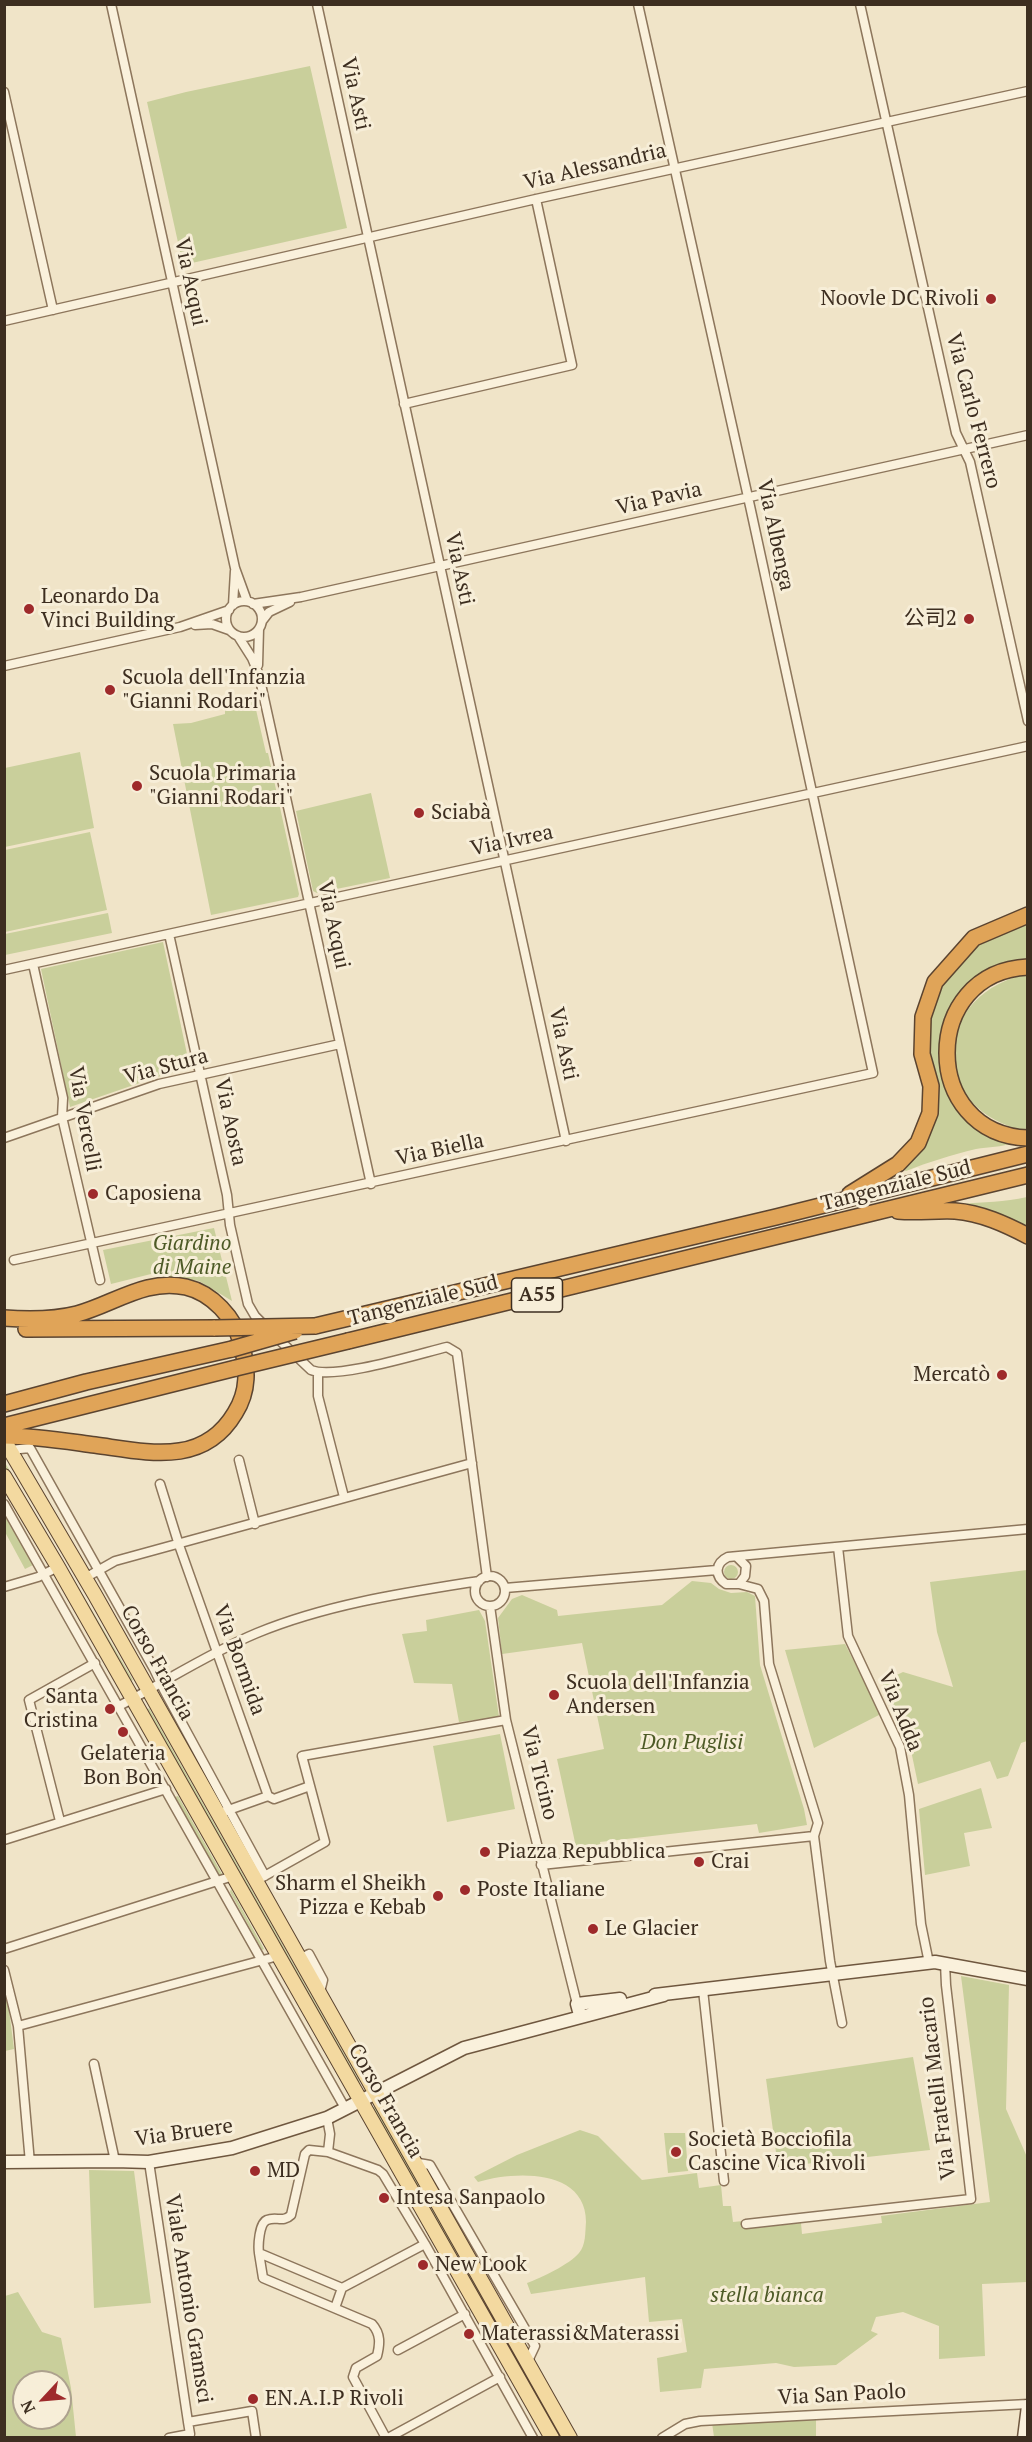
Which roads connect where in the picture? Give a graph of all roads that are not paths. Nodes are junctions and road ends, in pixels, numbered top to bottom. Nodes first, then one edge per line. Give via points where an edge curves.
1 (111, 4) edge
2 (317, 4) edge
3 (638, 4) edge
4 (861, 4) edge
5 (1028, 91) edge
6 (4, 92) edge
7 (886, 122) junction
8 (675, 168) junction
9 (536, 199) junction
10 (367, 237) junction
11 (171, 283) junction
12 (53, 310) junction
13 (4, 321) edge
14 (404, 404) junction
15 (1028, 435) edge
16 (964, 450) junction
17 (748, 498) junction
18 (440, 566) junction
19 (235, 568) junction
20 (298, 598) junction
21 (250, 603) junction
22 (231, 607) junction
23 (260, 625) junction
24 (180, 627) junction
25 (230, 630) junction
26 (238, 636) junction
27 (4, 666) edge
28 (259, 675) junction
29 (1028, 721) edge
30 (1028, 746) edge
31 (813, 793) junction
32 (504, 861) junction
33 (310, 904) junction
34 (1028, 915) edge
35 (170, 933) junction
36 (33, 964) junction
37 (1028, 967) edge
38 (4, 970) edge
39 (340, 1044) junction
40 (873, 1073) joint
41 (201, 1075) junction
42 (62, 1117) junction
43 (4, 1138) edge
44 (1028, 1138) edge
45 (566, 1141) junction
46 (1028, 1154) edge
47 (1028, 1176) edge
48 (371, 1184) junction
49 (837, 1201) junction
50 (883, 1210) junction
51 (229, 1213) junction
52 (1028, 1236) edge
53 (91, 1244) junction
54 (14, 1260) dead end
55 (100, 1280) dead end
56 (4, 1318) edge
57 (4, 1325) edge
58 (315, 1326) junction
59 (318, 1373) junction
60 (4, 1404) edge
61 (4, 1426) edge
62 (6, 1442) edge
63 (239, 1460) dead end
64 (472, 1463) junction
65 (4, 1476) edge
66 (160, 1484) dead end
67 (344, 1497) junction
68 (4, 1504) edge
69 (62, 1507) junction
70 (48, 1515) junction
71 (255, 1524) junction
72 (1028, 1528) edge
73 (179, 1545) junction
74 (838, 1547) junction
75 (767, 1553) junction
76 (736, 1557) junction
77 (746, 1566) junction
78 (58, 1567) junction
79 (98, 1570) junction
80 (717, 1570) junction
81 (44, 1575) junction
82 (85, 1578) junction
83 (483, 1579) junction
84 (739, 1584) junction
85 (4, 1587) edge
86 (505, 1588) junction
87 (490, 1606) junction
88 (218, 1652) junction
89 (95, 1663) junction
90 (154, 1687) junction
91 (133, 1699) junction
92 (119, 1706) junction
93 (506, 1720) junction
94 (181, 1785) junction
95 (310, 1786) junction
96 (167, 1790) junction
97 (268, 1796) junction
98 (222, 1812) junction
99 (60, 1821) junction
100 (814, 1836) junction
101 (4, 1840) edge
102 (542, 1865) junction
103 (233, 1876) junction
104 (260, 1878) junction
105 (218, 1880) junction
106 (4, 1949) edge
107 (279, 1956) junction
108 (261, 1960) junction
109 (928, 1963) junction
110 (945, 1963) junction
111 (4, 1970) edge
112 (833, 1974) junction
113 (1028, 1979) edge
114 (703, 1990) junction
115 (578, 2010) junction
116 (842, 2023) dead end
117 (18, 2026) junction
118 (94, 2064) dead end
119 (374, 2094) junction
120 (360, 2100) junction
121 (345, 2108) junction
122 (327, 2118) junction
123 (328, 2152) junction
124 (115, 2161) junction
125 (4, 2162) edge
126 (30, 2163) junction
127 (149, 2163) junction
128 (724, 2181) dead end
129 (746, 2224) dead end
130 (425, 2244) junction
131 (259, 2253) junction
132 (342, 2288) junction
133 (335, 2308) junction
134 (465, 2314) junction
135 (398, 2350) dead end
136 (500, 2377) junction
137 (1028, 2405) edge
138 (188, 2422) junction
139 (169, 2438) edge
140 (256, 2438) edge
141 (387, 2438) edge
142 (533, 2438) edge
143 (552, 2438) edge
144 (570, 2438) edge
145 (662, 2438) edge
146 (1023, 2438) edge

1 - 11 street, Via Acqui
2 - 10 street, Via Asti
3 - 8 street, Via Albenga
4 - 7 street, Via Carlo Ferrero
5 - 7 street, Via Alessandria
6 - 12 street
7 - 8 street, Via Alessandria
7 - 16 street, Via Carlo Ferrero via 956,433
8 - 9 street, Via Alessandria
8 - 17 street, Via Albenga
9 - 10 street, Via Alessandria
9 - 14 street via 572,365
10 - 11 street, Via Alessandria
10 - 14 street, Via Asti
11 - 12 street, Via Alessandria
11 - 19 street, Via Acqui
12 - 13 street, Via Alessandria
14 - 18 street, Via Asti
15 - 16 street, Via Pavia
16 - 17 street, Via Pavia
16 - 29 street, Via Carlo Ferrero via 970,462
17 - 18 street, Via Pavia
17 - 31 street, Via Albenga
18 - 20 street, Via Pavia
18 - 32 street, Via Asti
19 - 21 street, Via Acqui
19 - 22 street, Via Acqui
20 - 21 street, Via Pavia
20 - 23 street, Via Pavia via 269,612
21 - 22 street
21 - 23 street via 260,611
22 - 24 street
22 - 25 street via 226,620
23 - 26 street via 249,636
23 - 28 street, Via Acqui
24 - 25 street via 212,624
24 - 27 street
25 - 26 street
26 - 28 street, Via Acqui
28 - 33 street, Via Acqui
30 - 31 street, Via Ivrea
31 - 32 street, Via Ivrea
31 - 40 street, Via Albenga
32 - 33 street, Via Ivrea
32 - 45 street, Via Asti
33 - 35 street, Via Ivrea
33 - 39 street, Via Acqui
34 - 49 highway via 974,938 935,982 923,1017 922,1054 931,1086 930,1113 918,1143 898,1164
35 - 36 street, Via Ivrea
35 - 41 street, Via Aosta
36 - 38 street, Via Ivrea
36 - 42 street, Via Vercelli via 63,1098
37 - 44 highway via 1001,972 971,991 953,1018 946,1052 950,1081 965,1108 991,1129
39 - 41 street, Via Stura
39 - 48 street, Via Acqui
40 - 45 street, Via Biella
41 - 42 street, Via Stura via 159,1084
41 - 51 street, Via Aosta
42 - 43 street, Via Stura
42 - 53 street, Via Vercelli
45 - 48 street, Via Biella
46 - 49 highway, Tangenziale Sud / A55
47 - 50 highway, Tangenziale Sud / A55
48 - 51 street, Via Biella
49 - 58 highway, Tangenziale Sud / A55
50 - 52 highway via 973,1213
50 - 61 highway, Tangenziale Sud / A55, bridge
51 - 53 street, Via Biella
51 - 59 street, Via Aosta via 248,1304 255,1316
53 - 54 street, Via Biella
53 - 55 street, Via Vercelli
56 - 62 highway via 57,1318 97,1308 145,1288 185,1287 199,1292 231,1320 240,1336 247,1376 239,1407 224,1429 202,1445 170,1453 148,1453 43,1438
57 - 58 highway, bridge via 22,1329
58 - 60 highway, Tangenziale Sud / A55, bridge
59 - 64 street via 339,1372 447,1347 459,1359
59 - 67 street via 318,1396
62 - 69 street, Corso Francia via 30,1448
62 - 70 main road, Corso Francia
63 - 71 street
64 - 67 street
64 - 83 street
65 - 78 main road, Corso Francia
66 - 73 street, Via Bormida
67 - 71 street
68 - 81 street, Corso Francia
69 - 70 street
69 - 79 street, Corso Francia
70 - 82 main road, Corso Francia
71 - 73 street
72 - 74 street
73 - 79 street via 115,1561
73 - 88 street, Via Bormida
74 - 75 street
74 - 109 street, Via Adda via 848,1636 900,1748
75 - 76 street
75 - 77 street
76 - 77 street
76 - 80 street via 723,1559
77 - 84 street
78 - 81 street
78 - 91 main road, Corso Francia
79 - 82 street
79 - 90 street, Corso Francia via 154,1669
80 - 84 street via 719,1579 726,1584
80 - 86 street
81 - 85 street
81 - 89 street, Corso Francia
82 - 90 main road, Corso Francia
83 - 86 street via 500,1580
83 - 87 street via 475,1590 478,1600
83 - 88 street via 335,1606
84 - 100 street via 758,1589 764,1601 769,1664 818,1823
86 - 87 street via 502,1601
87 - 93 street, Via Ticino
88 - 90 street
88 - 97 street, Via Bormida
89 - 92 street, Corso Francia
89 - 99 street via 29,1700
90 - 91 street
90 - 98 main road, Corso Francia
91 - 92 street
91 - 94 main road, Corso Francia
92 - 96 street, Corso Francia
93 - 95 street via 302,1756
93 - 102 street, Via Ticino
94 - 96 street
94 - 103 main road, Corso Francia
95 - 97 street via 274,1799
95 - 104 street via 325,1842
96 - 99 street
96 - 105 street, Corso Francia
97 - 98 street
98 - 104 main road, Corso Francia
99 - 101 street
100 - 102 street
100 - 112 street
102 - 115 street, Via Ticino
103 - 105 street
103 - 107 main road, Corso Francia
104 - 119 main road, Corso Francia via 298,1959
105 - 106 street
105 - 108 street, Corso Francia
107 - 108 street
107 - 120 main road, Corso Francia
108 - 117 street
108 - 121 street, Corso Francia
109 - 110 street
109 - 112 street
110 - 113 street
110 - 129 street, Via Fratelli Macario via 971,2199
111 - 117 street
112 - 114 street
112 - 116 street
114 - 115 street
114 - 128 street
115 - 119 street via 464,2048
117 - 126 street
118 - 124 street
119 - 120 street
119 - 144 main road, Corso Francia
120 - 121 street, Via Bruere
120 - 143 main road, Corso Francia
121 - 122 street, Via Bruere
122 - 123 street
122 - 127 street, Via Bruere via 232,2148
123 - 130 street, Corso Francia via 383,2174
123 - 131 street via 306,2152 291,2215 264,2222 257,2243
124 - 126 street, Via Bruere
124 - 127 street, Via Bruere
125 - 126 street, Via Bruere
127 - 138 street, Viale Antonio Gramsci
130 - 132 street
130 - 134 street, Corso Francia
131 - 132 street
131 - 133 street via 262,2278
132 - 133 street
133 - 141 street via 372,2324 379,2336 377,2356 356,2368 353,2377
134 - 135 street
134 - 136 street, Corso Francia
136 - 141 street
136 - 142 street, Corso Francia
137 - 145 street, Via San Paolo via 700,2421 685,2424
137 - 146 street
138 - 139 street via 190,2434
138 - 140 street, Viale Antonio Gramsci via 252,2411

